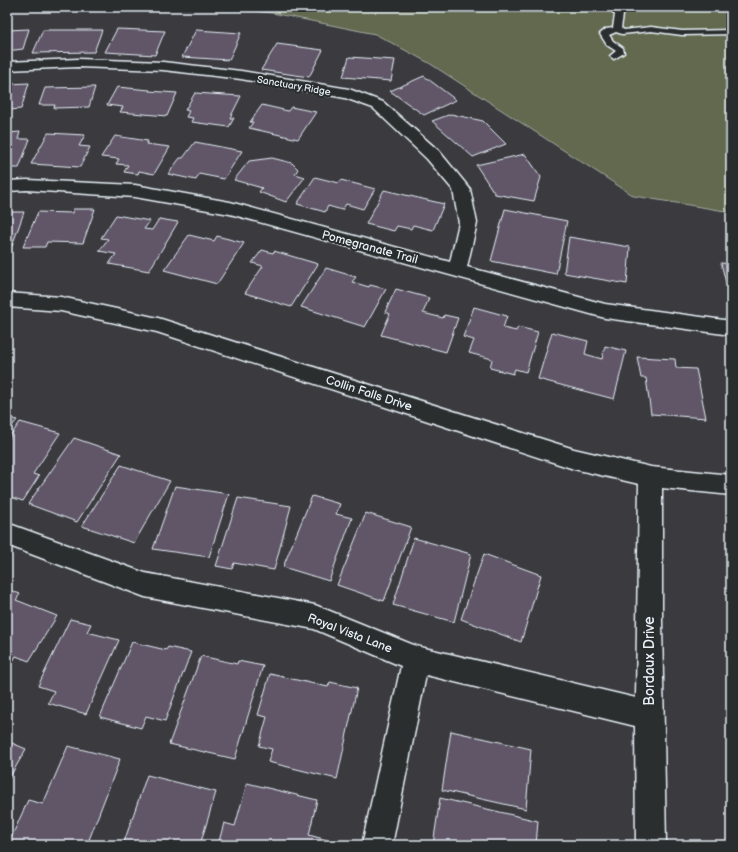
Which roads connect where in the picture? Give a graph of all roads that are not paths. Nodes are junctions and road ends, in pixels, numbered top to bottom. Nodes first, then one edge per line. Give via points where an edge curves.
1 (614, 7) edge
2 (618, 29) junction
3 (731, 32) edge
4 (614, 56) dead end
5 (7, 66) edge
6 (7, 186) edge
7 (457, 271) junction
8 (7, 300) edge
9 (731, 328) edge
10 (651, 477) junction
11 (731, 485) edge
12 (7, 534) edge
13 (416, 659) junction
14 (649, 715) junction
15 (376, 845) edge
16 (651, 845) edge

1 - 2 lane via 620,15
2 - 3 lane via 627,32 651,29 682,33
2 - 4 lane via 604,34 610,43 620,50 620,53
5 - 7 street, Sanctuary Ridge via 78,63 163,66 349,94 378,105 433,155 461,189 468,223
6 - 7 street, Pomegranate Trail via 27,184 135,191 223,207
7 - 9 street, Pomegranate Trail via 605,311
8 - 10 street, Collin Falls Drive via 60,304 158,325 574,459
10 - 11 street, Collin Falls Drive
10 - 14 street, Bordaux Drive
12 - 13 street, Royal Vista Lane via 144,585 315,617
13 - 14 street, Royal Vista Lane
13 - 15 street
14 - 16 street, Bordaux Drive

